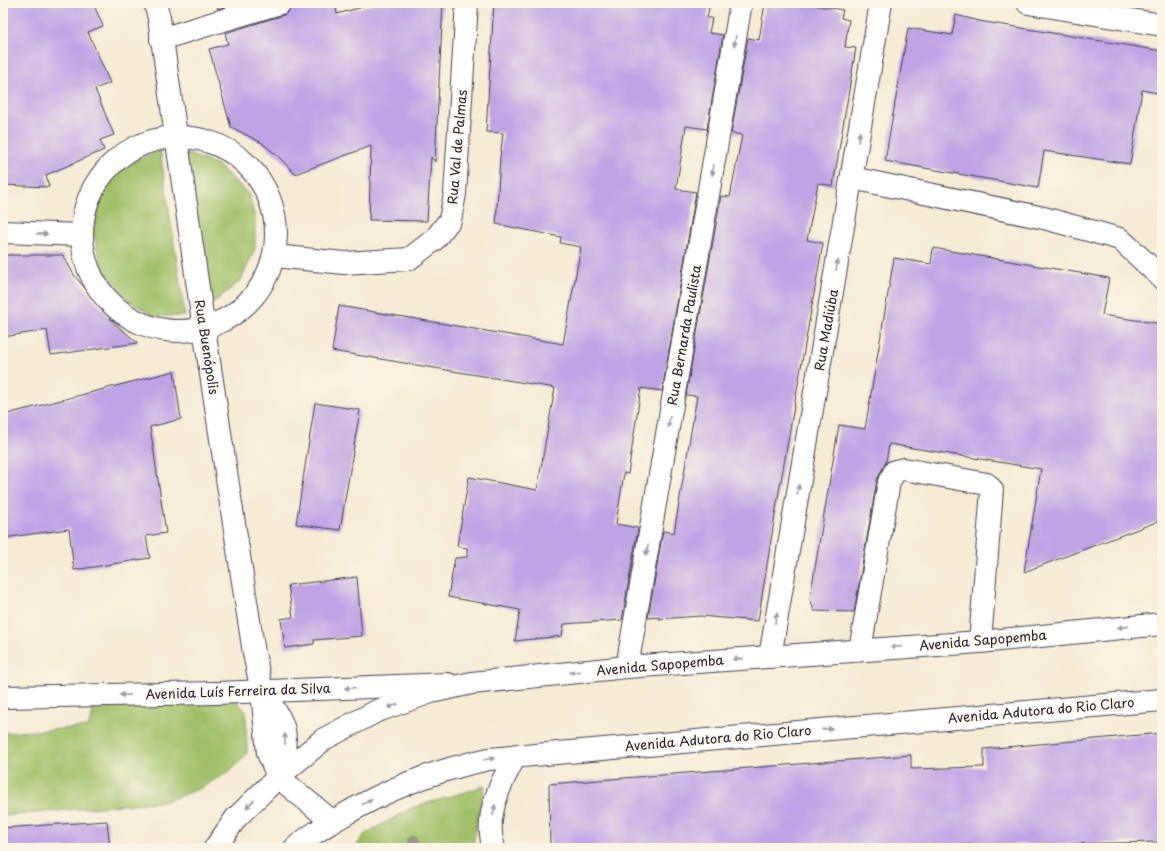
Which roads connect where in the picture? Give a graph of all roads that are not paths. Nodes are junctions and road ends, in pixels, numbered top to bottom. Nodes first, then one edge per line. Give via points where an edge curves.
1 (155, 3) edge
2 (280, 3) edge
3 (467, 3) edge
4 (741, 3) edge
5 (881, 3) edge
6 (1028, 3) edge
7 (1162, 25) edge
8 (161, 39) junction
9 (176, 136) junction
10 (852, 178) junction
11 (3, 232) edge
12 (81, 235) junction
13 (275, 256) junction
14 (1162, 278) edge
15 (204, 329) junction
16 (1162, 624) edge
17 (980, 642) junction
18 (860, 650) junction
19 (770, 656) junction
20 (627, 667) junction
21 (472, 682) junction
22 (262, 692) junction
23 (3, 697) edge
24 (1162, 700) edge
25 (516, 755) junction
26 (278, 777) junction
27 (333, 822) junction
28 (214, 848) edge
29 (295, 848) edge
30 (494, 848) edge

1 - 8 street, Rua Buenópolis
2 - 8 street
3 - 13 street, Rua Val de Palmas via 455,194 450,220 434,240 409,259 344,263
4 -> 20 street, Rua Bernarda Paulista
10 -> 5 street, Rua Madiúba
6 - 7 street
8 - 9 street, Rua Buenópolis
9 - 12 street via 146,142 120,156 98,178 85,205
9 - 13 street via 202,139 225,148 246,163 262,183 273,206 277,231
9 - 15 street, Rua Buenópolis
10 - 14 street via 1044,218 1120,239
19 -> 10 street, Rua Madiúba
11 -> 12 street
12 - 15 street via 85,265 99,291 119,312 145,326 174,332
13 - 15 street via 256,294 242,309
15 - 22 street, Rua Buenópolis
16 -> 17 street, Avenida Sapopemba
17 -> 18 street, Avenida Sapopemba
17 - 18 street via 992,490 987,484 904,469 895,471 889,482
18 - 19 street, Avenida Sapopemba
19 -> 20 street, Avenida Sapopemba
20 -> 21 street, Avenida Sapopemba
21 -> 22 street, Avenida Luís Ferreira da Silva
21 -> 26 street, Avenida Sapopemba via 431,692 377,712 324,739
22 -> 23 street, Avenida Luís Ferreira da Silva
22 - 26 street, Rua Buenópolis via 280,716 285,733 285,748
25 -> 24 street, Avenida Adutora do Rio Claro
27 -> 25 street, Avenida Adutora do Rio Claro via 394,788 435,772
30 -> 25 street via 491,838 492,812 505,775
26 - 27 street
26 -> 28 street, Avenida Sapopemba via 236,818
27 - 29 street, Avenida Adutora do Rio Claro via 306,838

